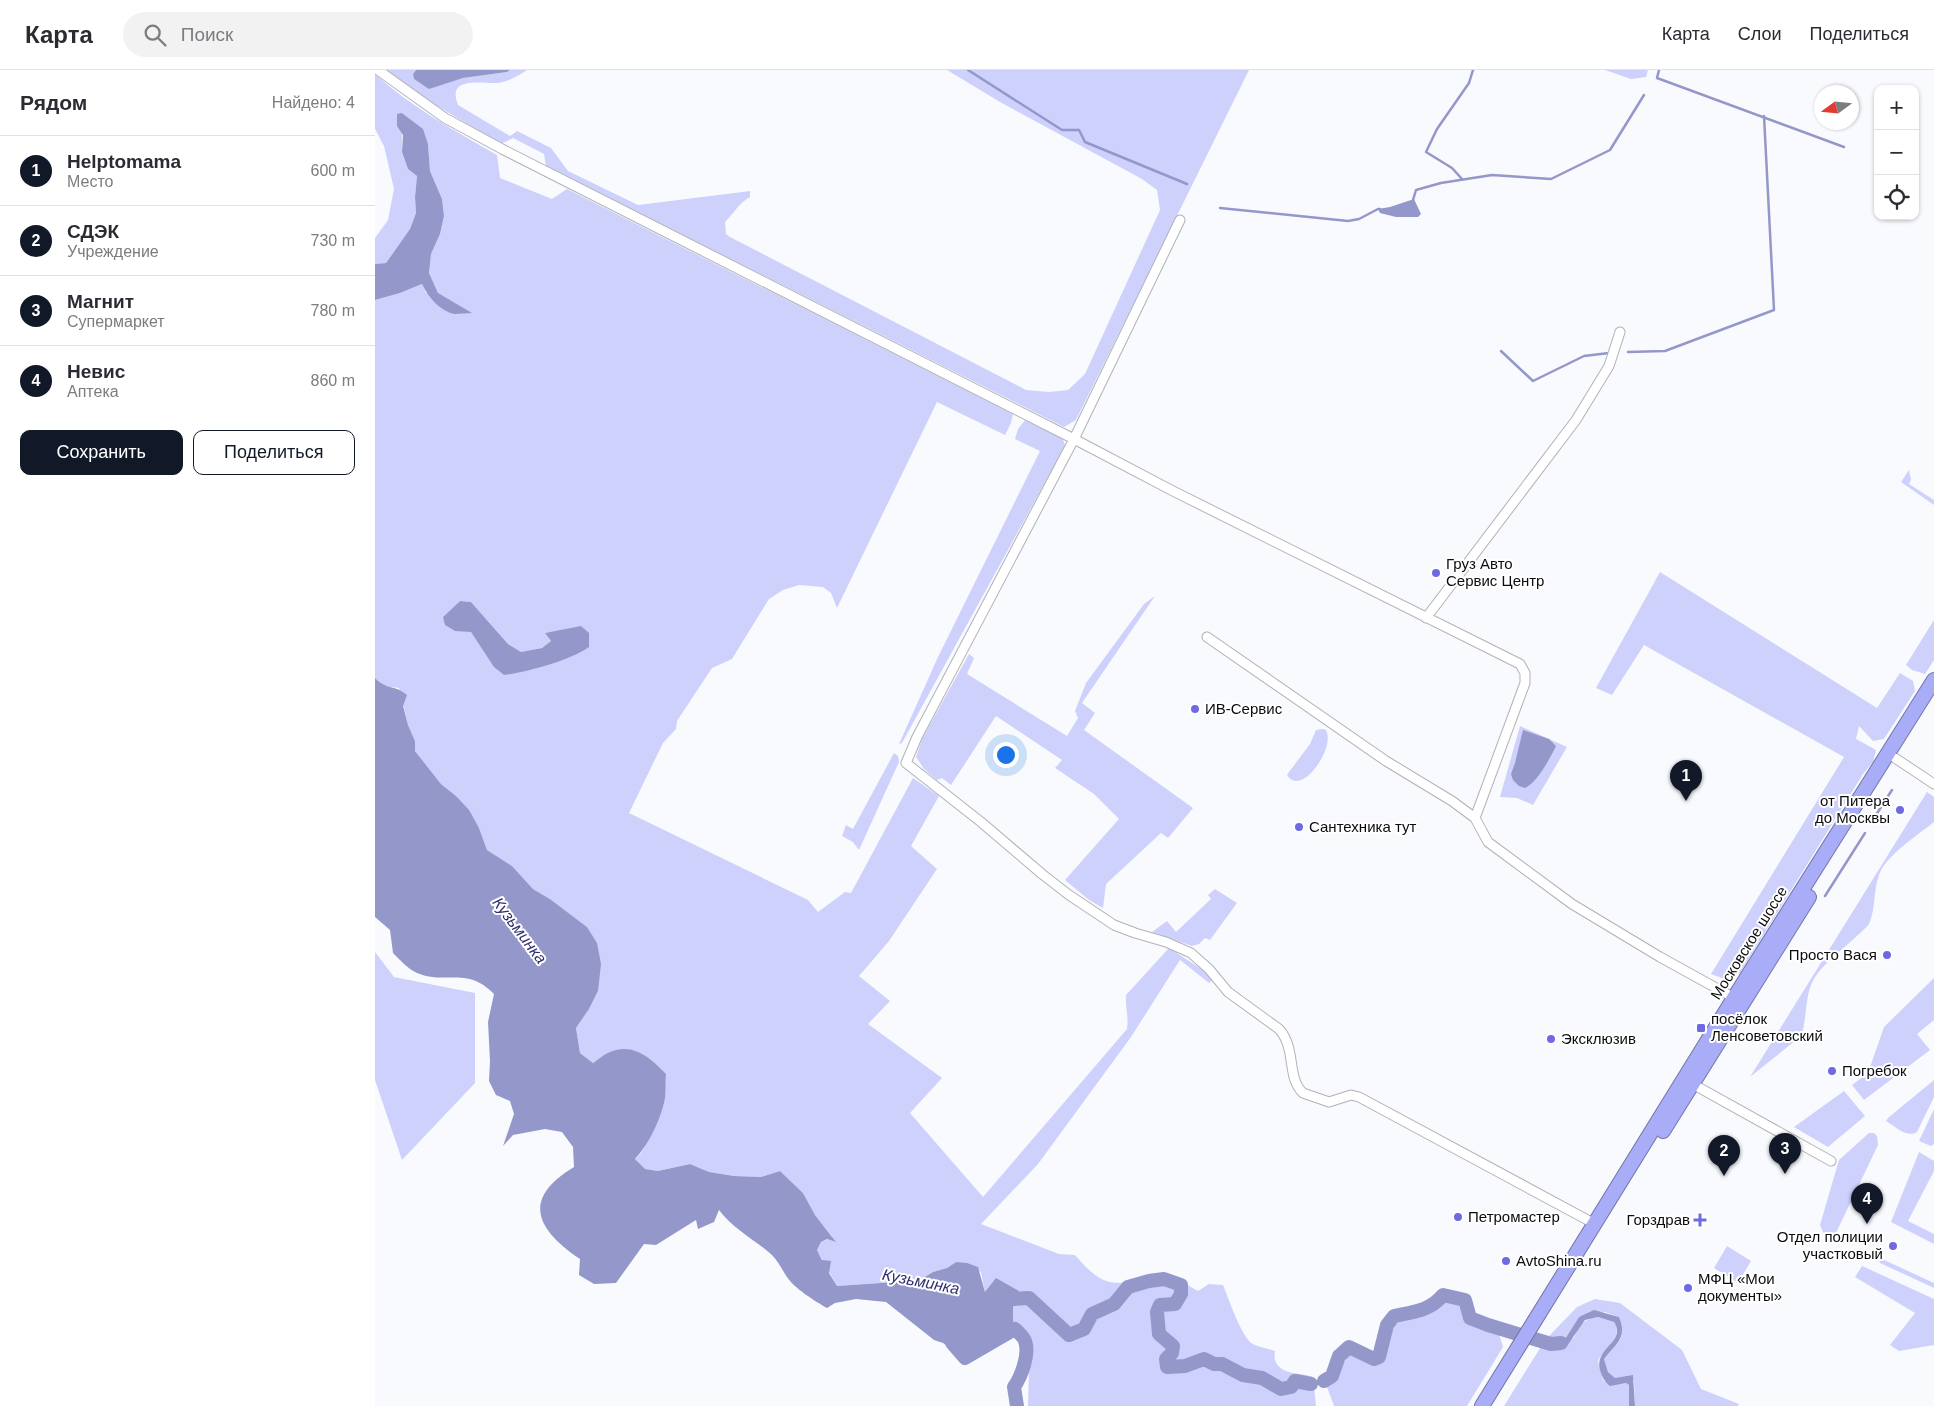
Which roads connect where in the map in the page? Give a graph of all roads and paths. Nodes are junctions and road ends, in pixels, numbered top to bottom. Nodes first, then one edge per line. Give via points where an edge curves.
1 (378, 70) edge
2 (1180, 220) dead end
3 (1620, 332) dead end
4 (1074, 438) junction
5 (1426, 618) junction
6 (1207, 637) dead end
7 (1934, 680) edge
8 (1934, 696) edge
9 (1895, 758) junction
10 (1934, 784) edge
11 (1475, 818) junction
12 (1739, 1001) junction
13 (1689, 1081) junction
14 (1831, 1161) dead end
15 (1595, 1224) junction
16 (1535, 1330) junction
17 (1521, 1352) junction
18 (1482, 1406) edge
19 (1493, 1406) edge

1 - 4 street via 438,114 502,149
2 - 4 street
3 - 5 street via 1609,366 1576,420
4 - 5 street
4 - 15 street via 906,763 1086,907 1114,925 1180,947 1200,960 1228,992 1285,1036 1295,1080 1303,1094 1329,1102 1351,1095 1359,1097
5 - 11 street via 1520,664 1525,673 1525,683
6 - 11 street via 1386,761
7 - 12 highway, Московское шоссе
8 - 9 highway, Московское шоссе
9 - 10 street
9 - 12 highway, Московское шоссе
11 - 12 street via 1488,842 1572,904
12 - 13 highway, Московское шоссе
13 - 14 street
13 - 15 highway, Московское шоссе
13 - 16 highway, Московское шоссе
15 - 16 highway, Московское шоссе
16 - 17 highway
17 - 18 highway
17 - 19 highway

